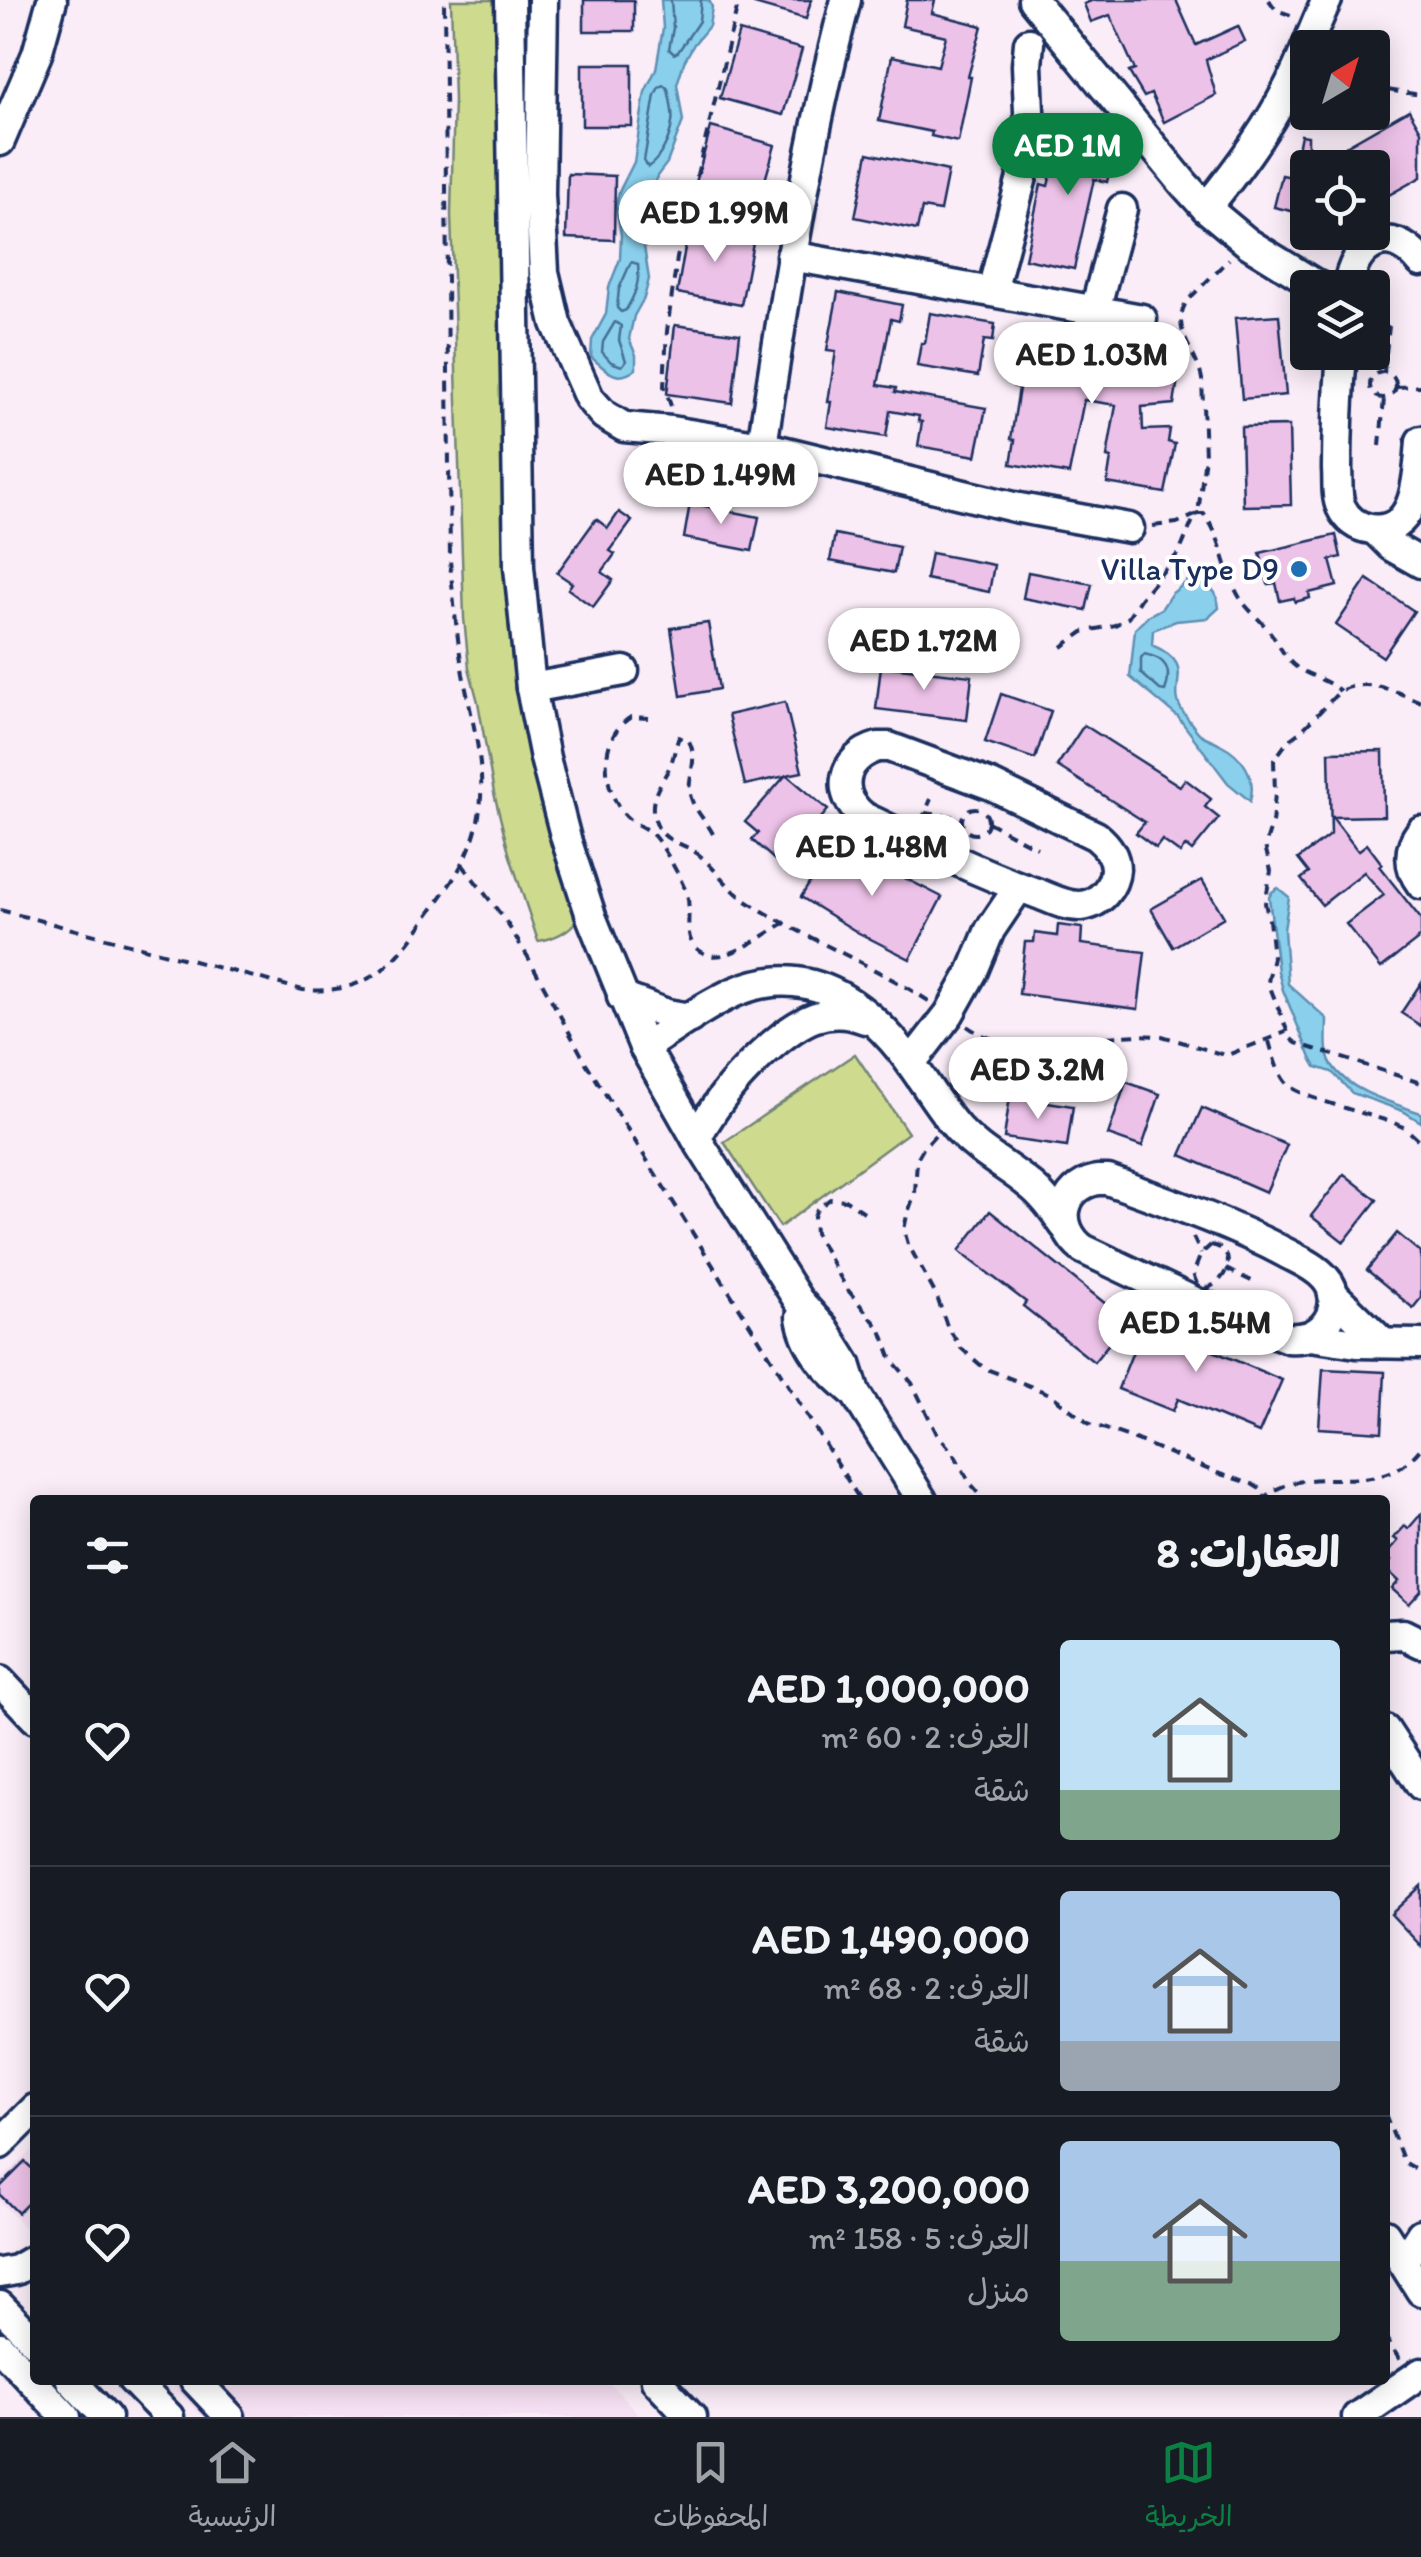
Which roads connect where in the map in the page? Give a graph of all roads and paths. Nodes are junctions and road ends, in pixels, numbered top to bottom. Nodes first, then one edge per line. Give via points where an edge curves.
1 (52, 0) edge
2 (444, 0) edge
3 (510, 0) edge
4 (543, 0) edge
5 (740, 0) edge
6 (846, 0) edge
7 (1033, 0) edge
8 (1269, 0) edge
9 (1322, 11) edge
10 (1029, 42) dead end
11 (1390, 90) edge
12 (1421, 95) edge
13 (0, 141) edge
14 (1206, 208) junction
15 (1122, 210) dead end
16 (1248, 243) junction
17 (791, 256) junction
18 (1421, 262) edge
19 (1291, 270) edge
20 (1353, 270) edge
21 (992, 292) junction
22 (1095, 310) junction
23 (1142, 319) dead end
24 (1341, 370) edge
25 (1384, 372) joint
26 (1396, 386) junction
27 (1421, 386) edge
28 (1384, 398) junction
29 (671, 431) junction
30 (1421, 441) edge
31 (762, 446) junction
32 (1380, 446) dead end
33 (1198, 514) junction
34 (1404, 518) junction
35 (1129, 528) joint
36 (1375, 530) junction
37 (1421, 546) edge
38 (1421, 562) edge
39 (1062, 647) dead end
40 (624, 670) dead end
41 (531, 688) junction
42 (1340, 691) junction
43 (1421, 702) edge
44 (649, 718) dead end
45 (925, 813) dead end
46 (963, 818) junction
47 (988, 822) junction
48 (1421, 831) edge
49 (713, 834) dead end
50 (1038, 848) dead end
51 (462, 864) junction
52 (987, 874) junction
53 (1421, 884) edge
54 (1019, 887) junction
55 (0, 910) edge
56 (786, 922) junction
57 (990, 930) junction
58 (809, 984) junction
59 (622, 997) junction
60 (948, 1014) junction
61 (813, 1016) junction
62 (690, 1018) junction
63 (876, 1024) junction
64 (1286, 1032) junction
65 (1268, 1039) junction
66 (644, 1047) junction
67 (911, 1063) junction
68 (1421, 1083) edge
69 (938, 1132) dead end
70 (696, 1138) junction
71 (1421, 1142) edge
72 (1026, 1181) junction
73 (1078, 1188) junction
74 (864, 1212) dead end
75 (1064, 1225) junction
76 (1226, 1268) junction
77 (1256, 1283) dead end
78 (1333, 1294) junction
79 (1310, 1336) junction
80 (1380, 1341) junction
81 (1421, 1344) edge
82 (1421, 1448) edge
83 (857, 1495) edge
84 (919, 1495) edge
85 (981, 1495) edge
86 (1261, 1495) edge
87 (1268, 1495) edge
88 (1390, 1635) edge
89 (1421, 1643) edge
90 (0, 1681) edge
91 (30, 1713) edge
92 (1390, 1738) edge
93 (1421, 1785) edge
94 (30, 2113) edge
95 (1390, 2127) edge
96 (0, 2144) edge
97 (1421, 2172) edge
98 (1421, 2234) edge
99 (1390, 2242) edge
100 (1402, 2262) junction
101 (1421, 2291) edge
102 (0, 2306) edge
103 (30, 2340) edge
104 (1390, 2342) edge
105 (0, 2346) edge
106 (30, 2346) edge
107 (1416, 2376) edge
108 (30, 2378) edge
109 (36, 2385) edge
110 (76, 2385) edge
111 (139, 2385) edge
112 (200, 2385) edge
113 (661, 2385) edge
114 (66, 2417) edge
115 (106, 2417) edge
116 (169, 2417) edge
117 (230, 2417) edge
118 (691, 2417) edge
119 (1357, 2417) edge

1 - 13 street via 38,54
2 - 51 path via 448,521 482,790
3 - 41 street via 517,507
4 - 29 street via 541,246 556,324 604,416 624,428
5 - 29 path via 677,258 664,386 675,418
6 - 17 street
7 - 14 street
8 - 9 path via 1280,13
9 - 14 street via 1273,116
10 - 21 street via 1027,158
11 - 12 path
14 - 16 street
15 - 22 street
16 - 19 street
16 - 33 path via 1182,309 1182,334 1202,379
17 - 21 street
17 - 31 street
18 - 20 street via 1398,243 1377,243 1359,254
21 - 22 street
22 - 23 street
24 - 36 street via 1340,506 1354,524
25 - 26 path
25 - 28 path via 1370,387
26 - 27 path
26 - 28 path
28 - 32 path
29 - 31 street
30 - 34 street via 1414,498
31 - 35 street
33 - 35 path
33 - 39 path via 1180,551 1128,618 1082,632
33 - 42 path via 1208,518 1240,598 1288,660
34 - 36 street
34 - 37 street
36 - 38 street
40 - 41 street
41 - 59 street via 566,839
42 - 43 path via 1373,685
42 - 64 path via 1274,760 1265,846 1273,956 1268,982
44 - 56 path via 630,717 617,728 607,778 620,810 652,834 685,889 694,945 712,956 727,955
45 - 46 path
46 - 47 path via 981,809
46 - 47 path via 975,834
47 - 50 path
48 - 53 street via 1410,855
49 - 56 path via 690,794 693,747 679,737 654,798 658,827 697,853 736,894
51 - 55 path via 388,967 334,990 303,990
51 - 83 path via 520,945 593,1074
52 - 54 street
52 - 54 street via 856,810 846,792 852,762 868,750 889,748 968,776 1096,836 1114,861 1107,892 1091,903 1069,905
52 - 57 street
54 - 57 street
56 - 60 path
57 - 60 street
58 - 61 street
58 - 62 street via 756,984
58 - 63 street via 846,998
59 - 62 street
59 - 66 street
60 - 65 path via 979,1035 1014,1044 1162,1036 1230,1054
60 - 67 street
61 - 63 street via 846,1013
61 - 70 street via 731,1084
62 - 66 street
63 - 67 street
64 - 65 path
64 - 68 path via 1303,1045
65 - 71 path via 1288,1085 1394,1122
66 - 70 street
67 - 72 street via 958,1129
69 - 86 path via 917,1159 904,1230 961,1348 984,1368 1050,1394 1088,1423 1252,1484
70 - 84 street via 846,1364 854,1393
72 - 73 street
72 - 75 street
73 - 75 street via 1066,1204
73 - 78 street via 1108,1180 1212,1218 1315,1269
74 - 85 path via 846,1200 830,1200 814,1216 815,1232
75 - 79 street via 1083,1250 1167,1290 1288,1338
76 - 76 path via 1225,1249 1212,1245 1201,1254 1194,1279 1212,1287
76 - 77 path
78 - 79 street via 1332,1315
78 - 80 street
79 - 80 street
80 - 81 street
82 - 87 path via 1382,1476 1302,1480
88 - 89 street
90 - 91 street
92 - 93 street
94 - 96 street
95 - 97 path via 1404,2162
98 - 100 street
99 - 100 street
100 - 101 street
102 - 103 street
104 - 107 path
105 - 106 street
105 - 108 street
107 - 119 street
109 - 114 street
110 - 115 street
111 - 116 street
112 - 117 street
113 - 118 street

